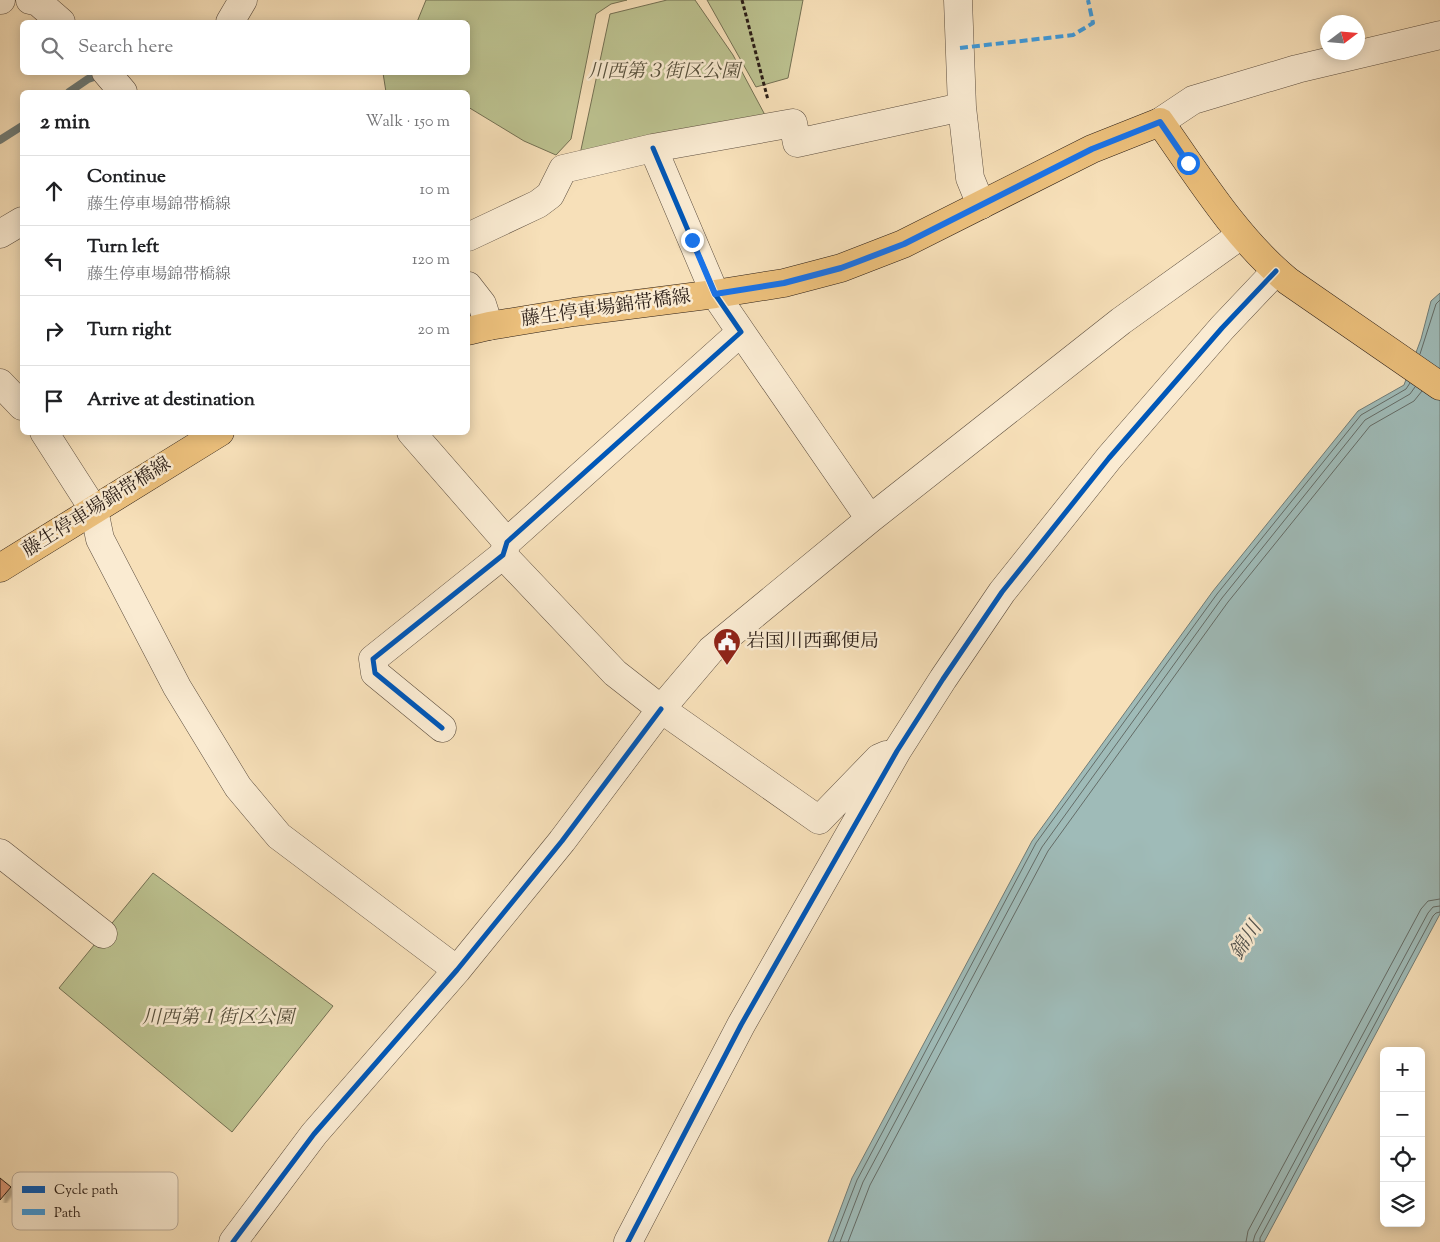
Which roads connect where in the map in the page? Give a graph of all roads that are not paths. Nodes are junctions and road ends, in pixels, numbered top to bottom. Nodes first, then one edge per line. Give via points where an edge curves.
1 (30, 0) edge
2 (243, 0) edge
3 (958, 0) edge
4 (59, 20) edge
5 (231, 20) edge
6 (1440, 35) edge
7 (962, 107) junction
8 (1160, 122) junction
9 (653, 148) junction
10 (981, 205) junction
11 (20, 222) edge
12 (0, 234) edge
13 (1241, 235) junction
14 (470, 236) edge
15 (1282, 276) junction
16 (470, 289) edge
17 (715, 294) junction
18 (478, 329) edge
19 (741, 332) junction
20 (0, 383) edge
21 (1440, 386) edge
22 (20, 404) edge
23 (46, 435) edge
24 (215, 435) edge
25 (413, 435) edge
26 (94, 510) junction
27 (870, 519) junction
28 (505, 548) junction
29 (0, 568) edge
30 (661, 709) junction
31 (442, 728) dead end
32 (897, 751) junction
33 (0, 853) edge
34 (103, 934) dead end
35 (457, 970) junction
36 (233, 1242) edge
37 (628, 1242) edge

1 - 4 street via 38,2
2 - 5 street
3 - 7 street
6 - 8 street via 1297,69 1193,100
7 - 9 street via 797,143 793,123
7 - 10 street via 970,178
8 - 10 main road, 藤生停車場錦帯橋線 via 1092,149
8 - 13 main road
9 - 14 street via 563,169 550,195 544,200
9 - 17 street
10 - 17 main road, 藤生停車場錦帯橋線 via 904,244 841,268 784,283
11 - 12 street
13 - 15 main road
13 - 27 street via 1121,321
15 - 21 main road
15 - 32 street via 1222,328 1108,458 1002,592
16 - 18 street via 482,304
17 - 18 main road, 藤生停車場錦帯橋線 via 574,312
17 - 19 street
19 - 27 street
19 - 28 street
20 - 22 street
23 - 26 street
24 - 26 main road, 藤生停車場錦帯橋線
25 - 28 street
26 - 29 main road, 藤生停車場錦帯橋線
26 - 35 street via 100,539 177,687 238,787 279,836
27 - 30 street via 711,650
28 - 30 street via 616,673
28 - 31 street via 373,659 375,673
30 - 32 street via 819,820 879,758
30 - 35 street via 562,841
32 - 37 street via 741,1024
33 - 34 street
35 - 36 street via 314,1134

